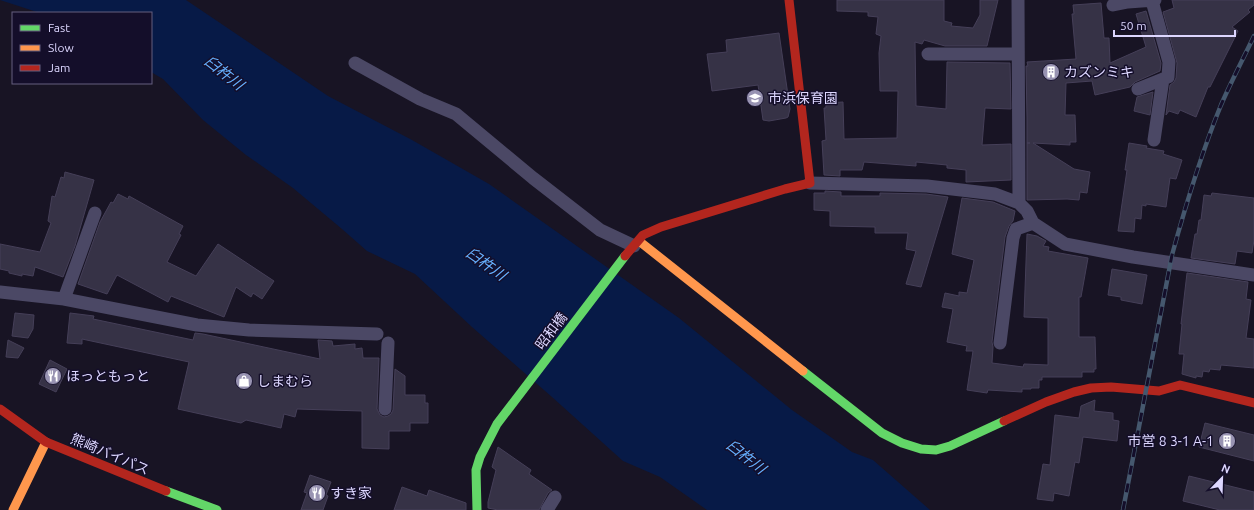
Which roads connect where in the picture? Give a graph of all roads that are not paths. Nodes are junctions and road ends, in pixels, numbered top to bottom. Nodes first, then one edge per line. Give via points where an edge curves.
1 (789, 0) edge
2 (1018, 0) edge
3 (1154, 0) edge
4 (1128, 1) edge
5 (1113, 5) dead end
6 (928, 54) dead end
7 (1017, 54) junction
8 (356, 63) dead end
9 (1164, 79) junction
10 (1138, 89) dead end
11 (1154, 140) dead end
12 (810, 183) junction
13 (1019, 204) junction
14 (95, 213) dead end
15 (1033, 223) junction
16 (633, 247) junction
17 (1254, 275) edge
18 (0, 292) edge
19 (64, 299) junction
20 (377, 334) dead end
21 (388, 343) dead end
22 (1000, 343) dead end
23 (1254, 403) edge
24 (0, 409) edge
25 (385, 409) dead end
26 (46, 442) junction
27 (555, 497) dead end
28 (13, 510) edge
29 (217, 510) edge
30 (477, 510) edge
31 (547, 510) edge

1 - 12 main road
2 - 7 street
3 - 4 street
3 - 9 street via 1169,62 1168,77
4 - 5 street
6 - 7 street
7 - 13 street
8 - 16 street via 420,99 456,114 600,230
9 - 10 street
9 - 11 street
12 - 13 street via 934,187 995,194
12 - 16 main road, 昭和橋 via 661,227 643,236
13 - 15 street via 1027,211
14 - 19 street
15 - 17 street via 1065,244
15 - 22 street via 1016,229 1013,238
16 - 23 main road via 882,433 921,449 936,450 950,446 1046,402 1091,388 1111,387 1159,392 1180,385
16 - 30 main road, 昭和橋 via 497,424 476,470
18 - 19 street
19 - 20 street via 197,325 250,330
21 - 25 street
24 - 26 main road, 熊崎バイパス
26 - 28 main road
26 - 29 main road, 熊崎バイパス via 143,483
27 - 31 street

